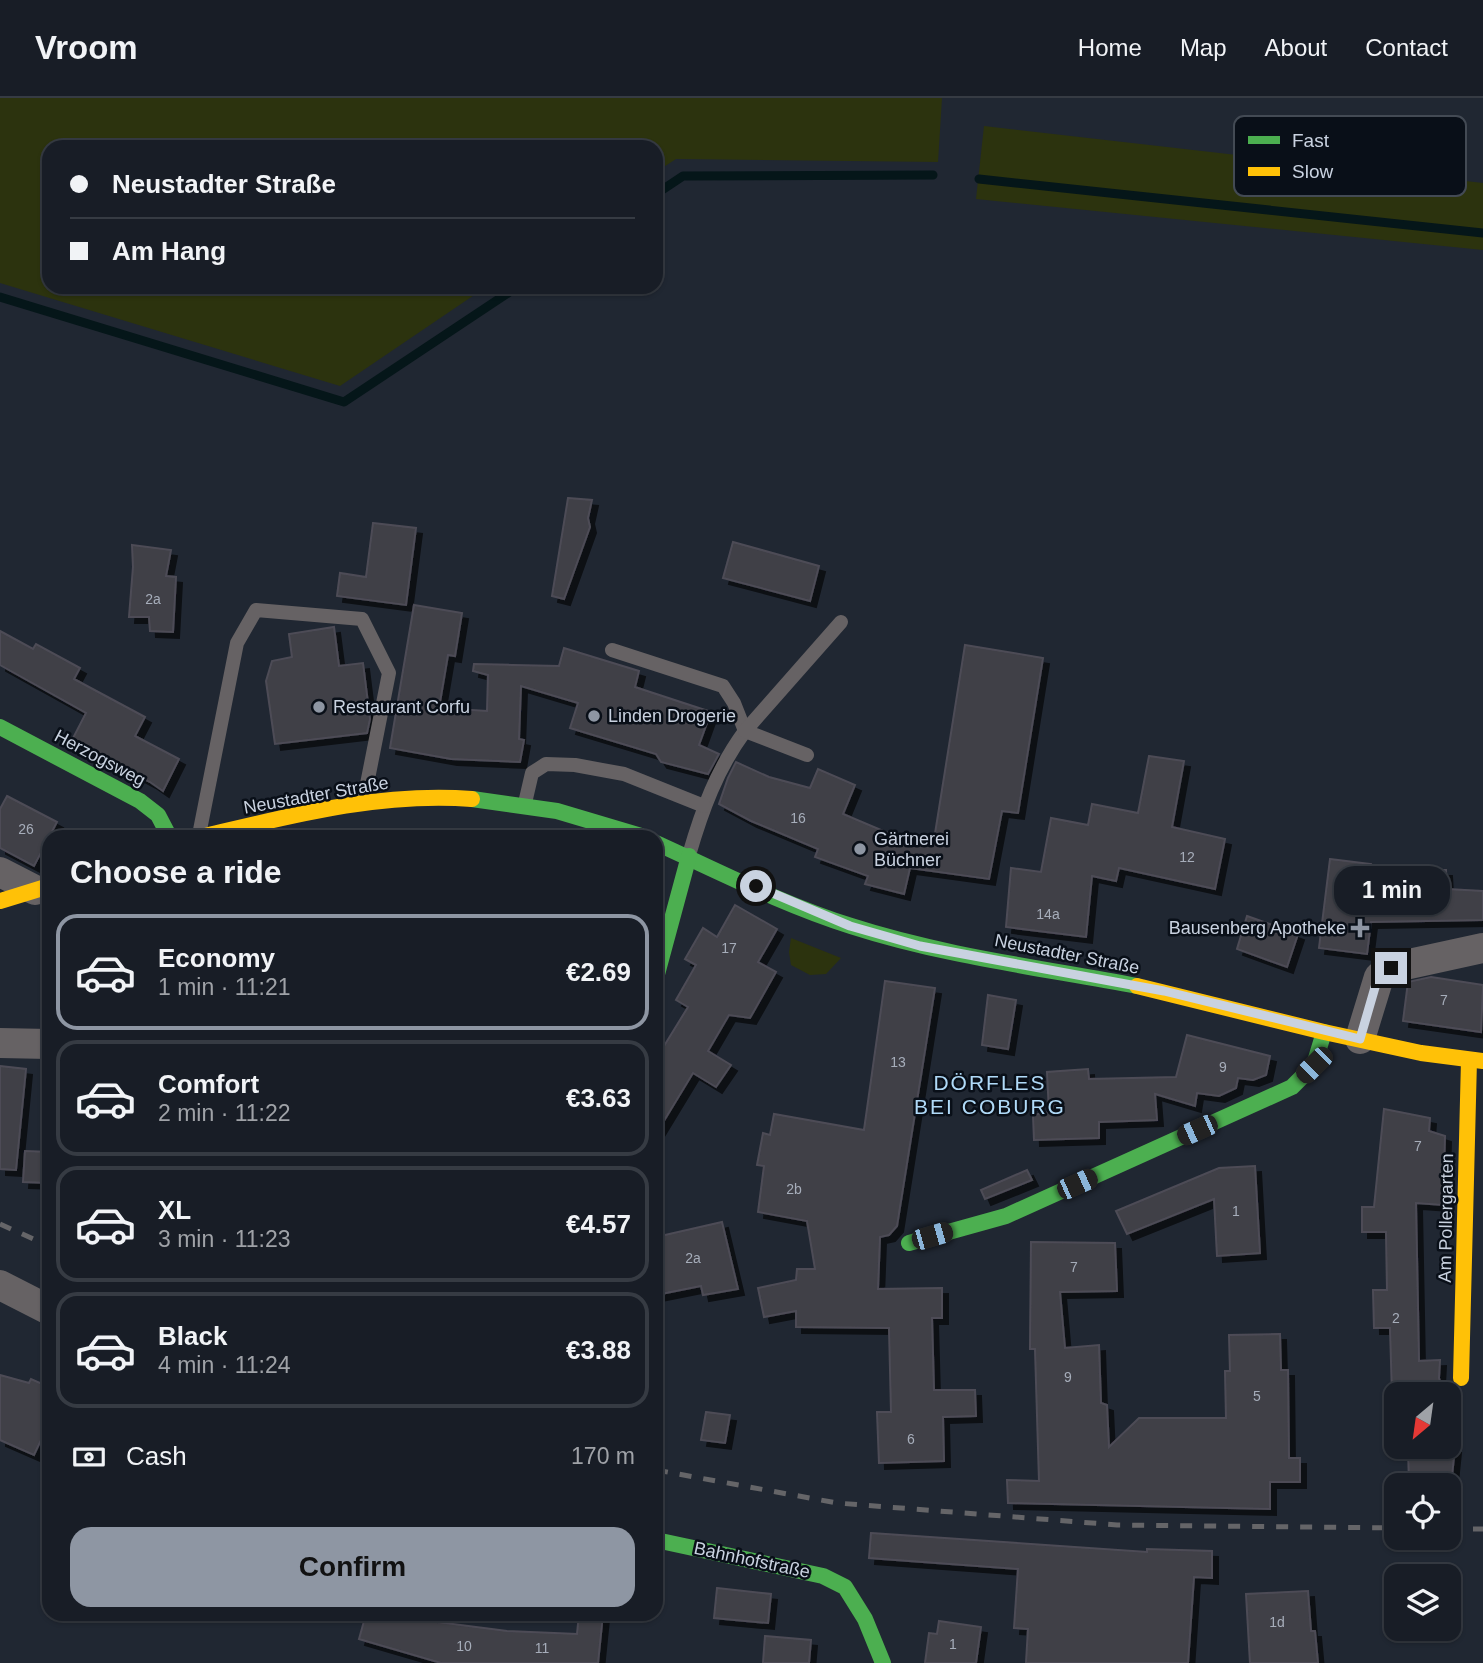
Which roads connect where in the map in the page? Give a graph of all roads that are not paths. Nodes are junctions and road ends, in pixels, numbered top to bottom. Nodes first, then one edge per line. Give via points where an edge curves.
1 (841, 622) dead end
2 (612, 650) dead end
3 (0, 727) edge
4 (744, 731) junction
5 (807, 755) dead end
6 (363, 803) junction
7 (525, 805) junction
8 (704, 806) junction
9 (166, 830) edge
10 (199, 830) edge
11 (234, 830) edge
12 (626, 830) edge
13 (663, 846) edge
14 (689, 856) junction
15 (1483, 948) edge
16 (663, 952) edge
17 (1324, 1032) junction
18 (1360, 1039) junction
19 (0, 1042) edge
20 (42, 1044) edge
21 (1476, 1060) edge
22 (909, 1243) dead end
23 (0, 1284) edge
24 (42, 1306) edge
25 (1461, 1378) dead end
26 (663, 1542) edge
27 (883, 1663) edge

1 - 4 lane
2 - 4 lane via 723,686
3 - 9 street, Herzogsweg via 141,801
4 - 5 lane
4 - 8 lane
6 - 7 street, Neustadter Straße via 409,798
6 - 10 lane via 389,673 362,619 256,610 237,643
6 - 11 street, Neustadter Straße
7 - 8 lane via 532,773 546,764 624,774
7 - 12 street, Neustadter Straße
8 - 14 lane
13 - 14 street, Neustadter Straße
14 - 16 street
14 - 17 street, Neustadter Straße via 850,926 908,943 1164,991
15 - 18 street via 1391,968 1378,977
17 - 18 street, Neustadter Straße
17 - 22 street via 1314,1065 1292,1087 1006,1216
18 - 21 street, Neustadter Straße
19 - 20 street
21 - 25 street, Am Pollergarten
23 - 24 street
26 - 27 street, Bahnhofstraße via 823,1576 845,1587 865,1619

